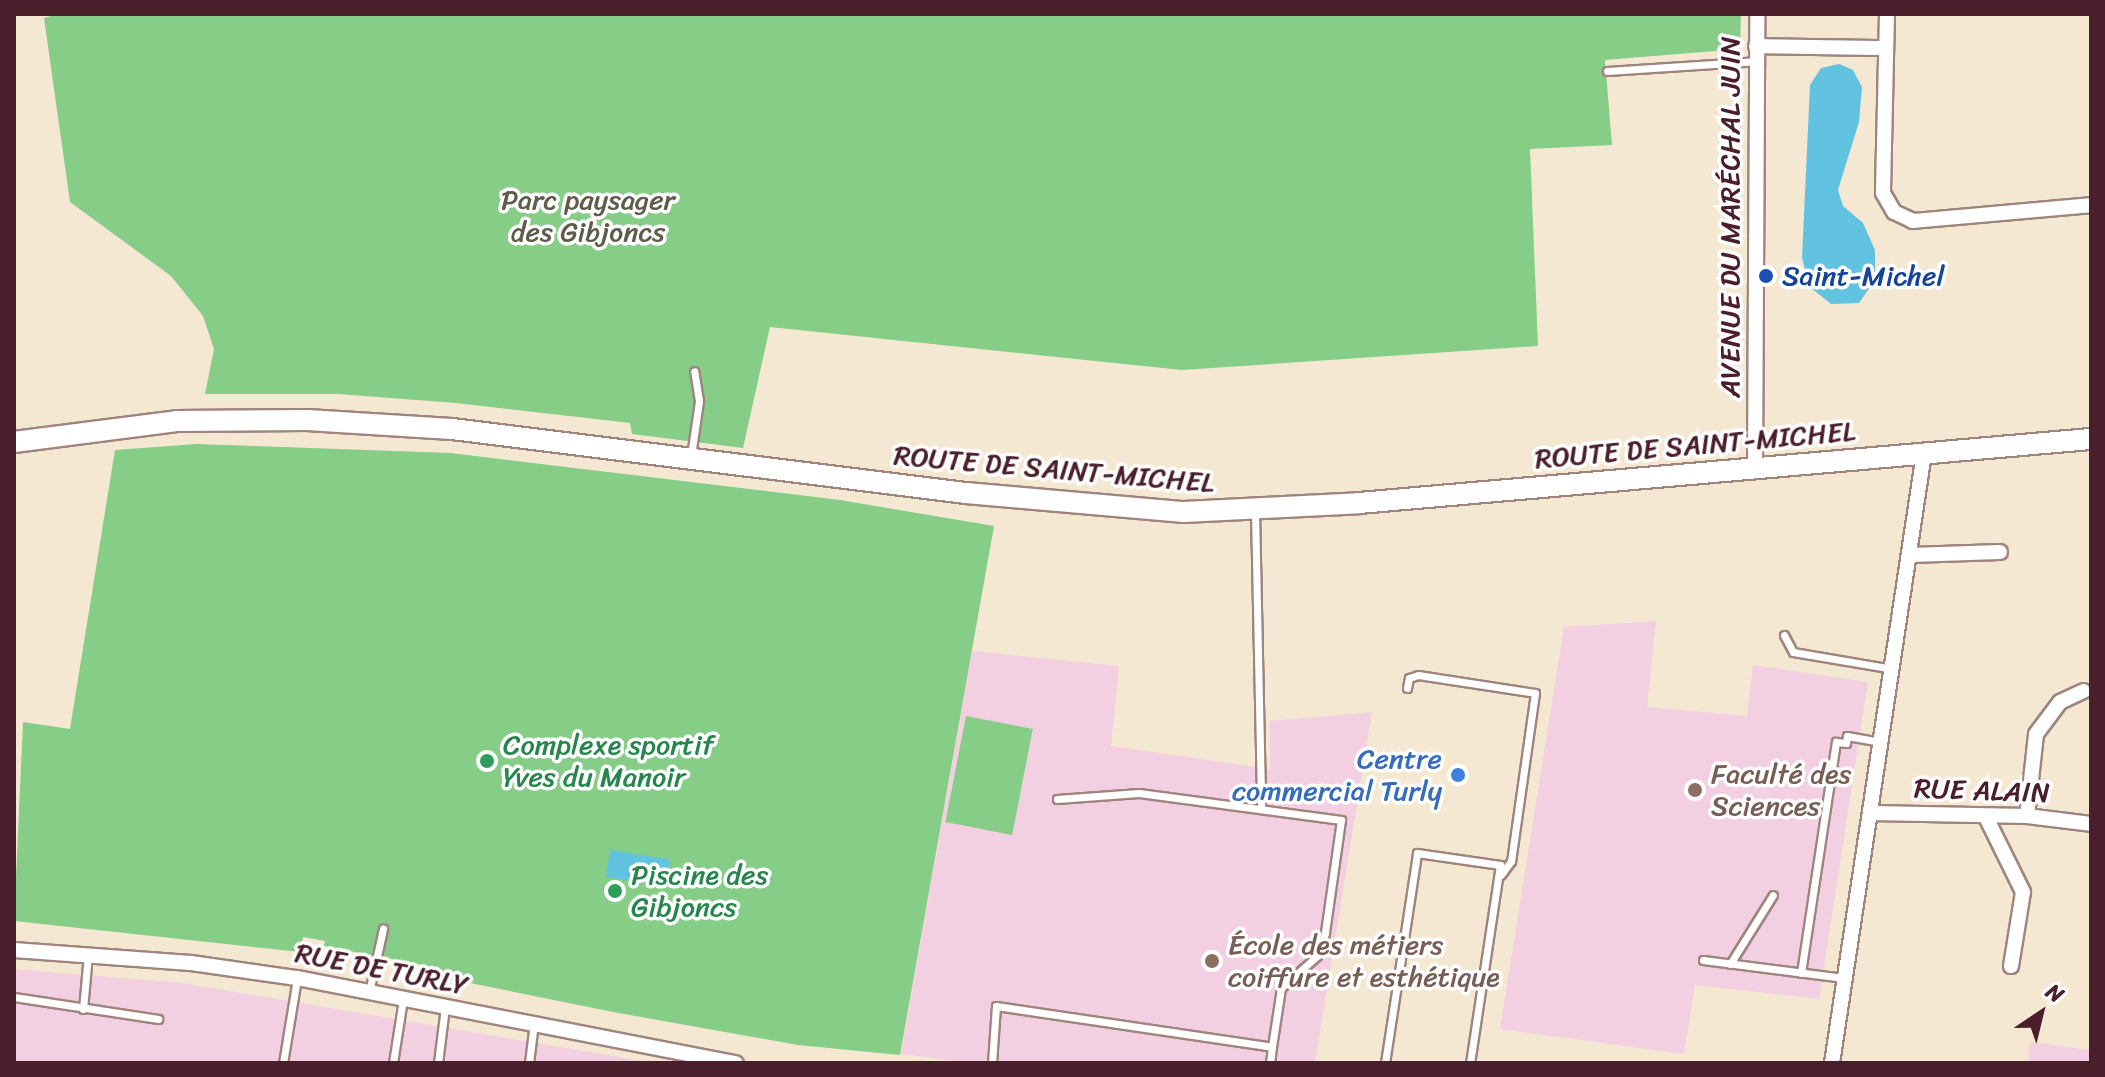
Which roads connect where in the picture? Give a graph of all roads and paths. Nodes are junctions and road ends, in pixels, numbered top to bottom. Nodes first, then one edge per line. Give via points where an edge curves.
1 (1757, 14) edge
2 (1887, 14) edge
3 (1885, 48) junction
4 (1756, 53) junction
5 (1607, 71) dead end
6 (2091, 205) edge
7 (694, 371) dead end
8 (2091, 439) edge
9 (14, 442) edge
10 (1924, 453) junction
11 (691, 459) junction
12 (1755, 469) junction
13 (1255, 511) junction
14 (2000, 552) dead end
15 (1910, 555) junction
16 (1784, 635) dead end
17 (1893, 669) junction
18 (1407, 688) dead end
19 (2084, 691) dead end
20 (1881, 742) junction
21 (1057, 799) dead end
22 (1261, 808) junction
23 (1872, 813) junction
24 (2027, 816) junction
25 (1986, 817) junction
26 (2091, 824) edge
27 (1498, 879) junction
28 (1773, 895) dead end
29 (383, 929) dead end
30 (14, 950) edge
31 (88, 954) junction
32 (1703, 960) dead end
33 (1730, 964) junction
34 (2011, 966) dead end
35 (1801, 973) junction
36 (297, 978) junction
37 (1845, 979) junction
38 (369, 992) junction
39 (14, 997) edge
40 (403, 999) junction
41 (445, 1007) junction
42 (83, 1009) junction
43 (158, 1019) dead end
44 (534, 1024) junction
45 (1272, 1047) junction
46 (283, 1063) edge
47 (393, 1063) edge
48 (438, 1063) edge
49 (529, 1063) edge
50 (736, 1063) edge
51 (992, 1063) edge
52 (1270, 1063) edge
53 (1385, 1063) edge
54 (1470, 1063) edge
55 (1832, 1063) edge

1 - 4 street, AVENUE DU MARÉCHAL JUIN
2 - 3 street
3 - 4 street
3 - 6 street via 1883,193 1894,212 1913,221
4 - 5 lane
4 - 12 street, AVENUE DU MARÉCHAL JUIN
7 - 11 lane via 699,401
8 - 10 street, ROUTE DE SAINT-MICHEL
9 - 11 street, ROUTE DE SAINT-MICHEL via 177,421 307,420 452,429
10 - 12 street, ROUTE DE SAINT-MICHEL
10 - 15 street
11 - 13 street, ROUTE DE SAINT-MICHEL via 1108,507
12 - 13 street, ROUTE DE SAINT-MICHEL
13 - 22 lane
14 - 15 street
15 - 17 street
16 - 17 lane via 1793,652
17 - 20 street
18 - 27 lane via 1409,678 1418,675 1535,693 1511,861
19 - 24 street via 2060,702 2036,734
20 - 23 street
20 - 35 lane via 1847,736 1846,743 1836,742
21 - 22 lane via 1139,793
22 - 45 lane via 1341,820 1325,933 1317,956 1281,988
23 - 25 street, RUE ALAIN
23 - 37 street
24 - 25 street, RUE ALAIN
24 - 26 street, RUE ALAIN
25 - 34 street via 2023,892
27 - 53 lane via 1500,865 1417,853
27 - 54 lane
28 - 33 lane
29 - 38 lane
30 - 31 street, RUE DE TURLY
31 - 36 street, RUE DE TURLY
31 - 42 lane
32 - 33 lane
33 - 35 lane
35 - 37 lane
36 - 38 street, RUE DE TURLY
36 - 46 lane
37 - 55 street
38 - 40 street, RUE DE TURLY
39 - 42 lane
40 - 41 street, RUE DE TURLY
40 - 47 lane
41 - 44 street, RUE DE TURLY
41 - 48 lane
42 - 43 lane
44 - 49 lane
44 - 50 street, RUE DE TURLY
45 - 51 lane via 996,1006
45 - 52 lane

